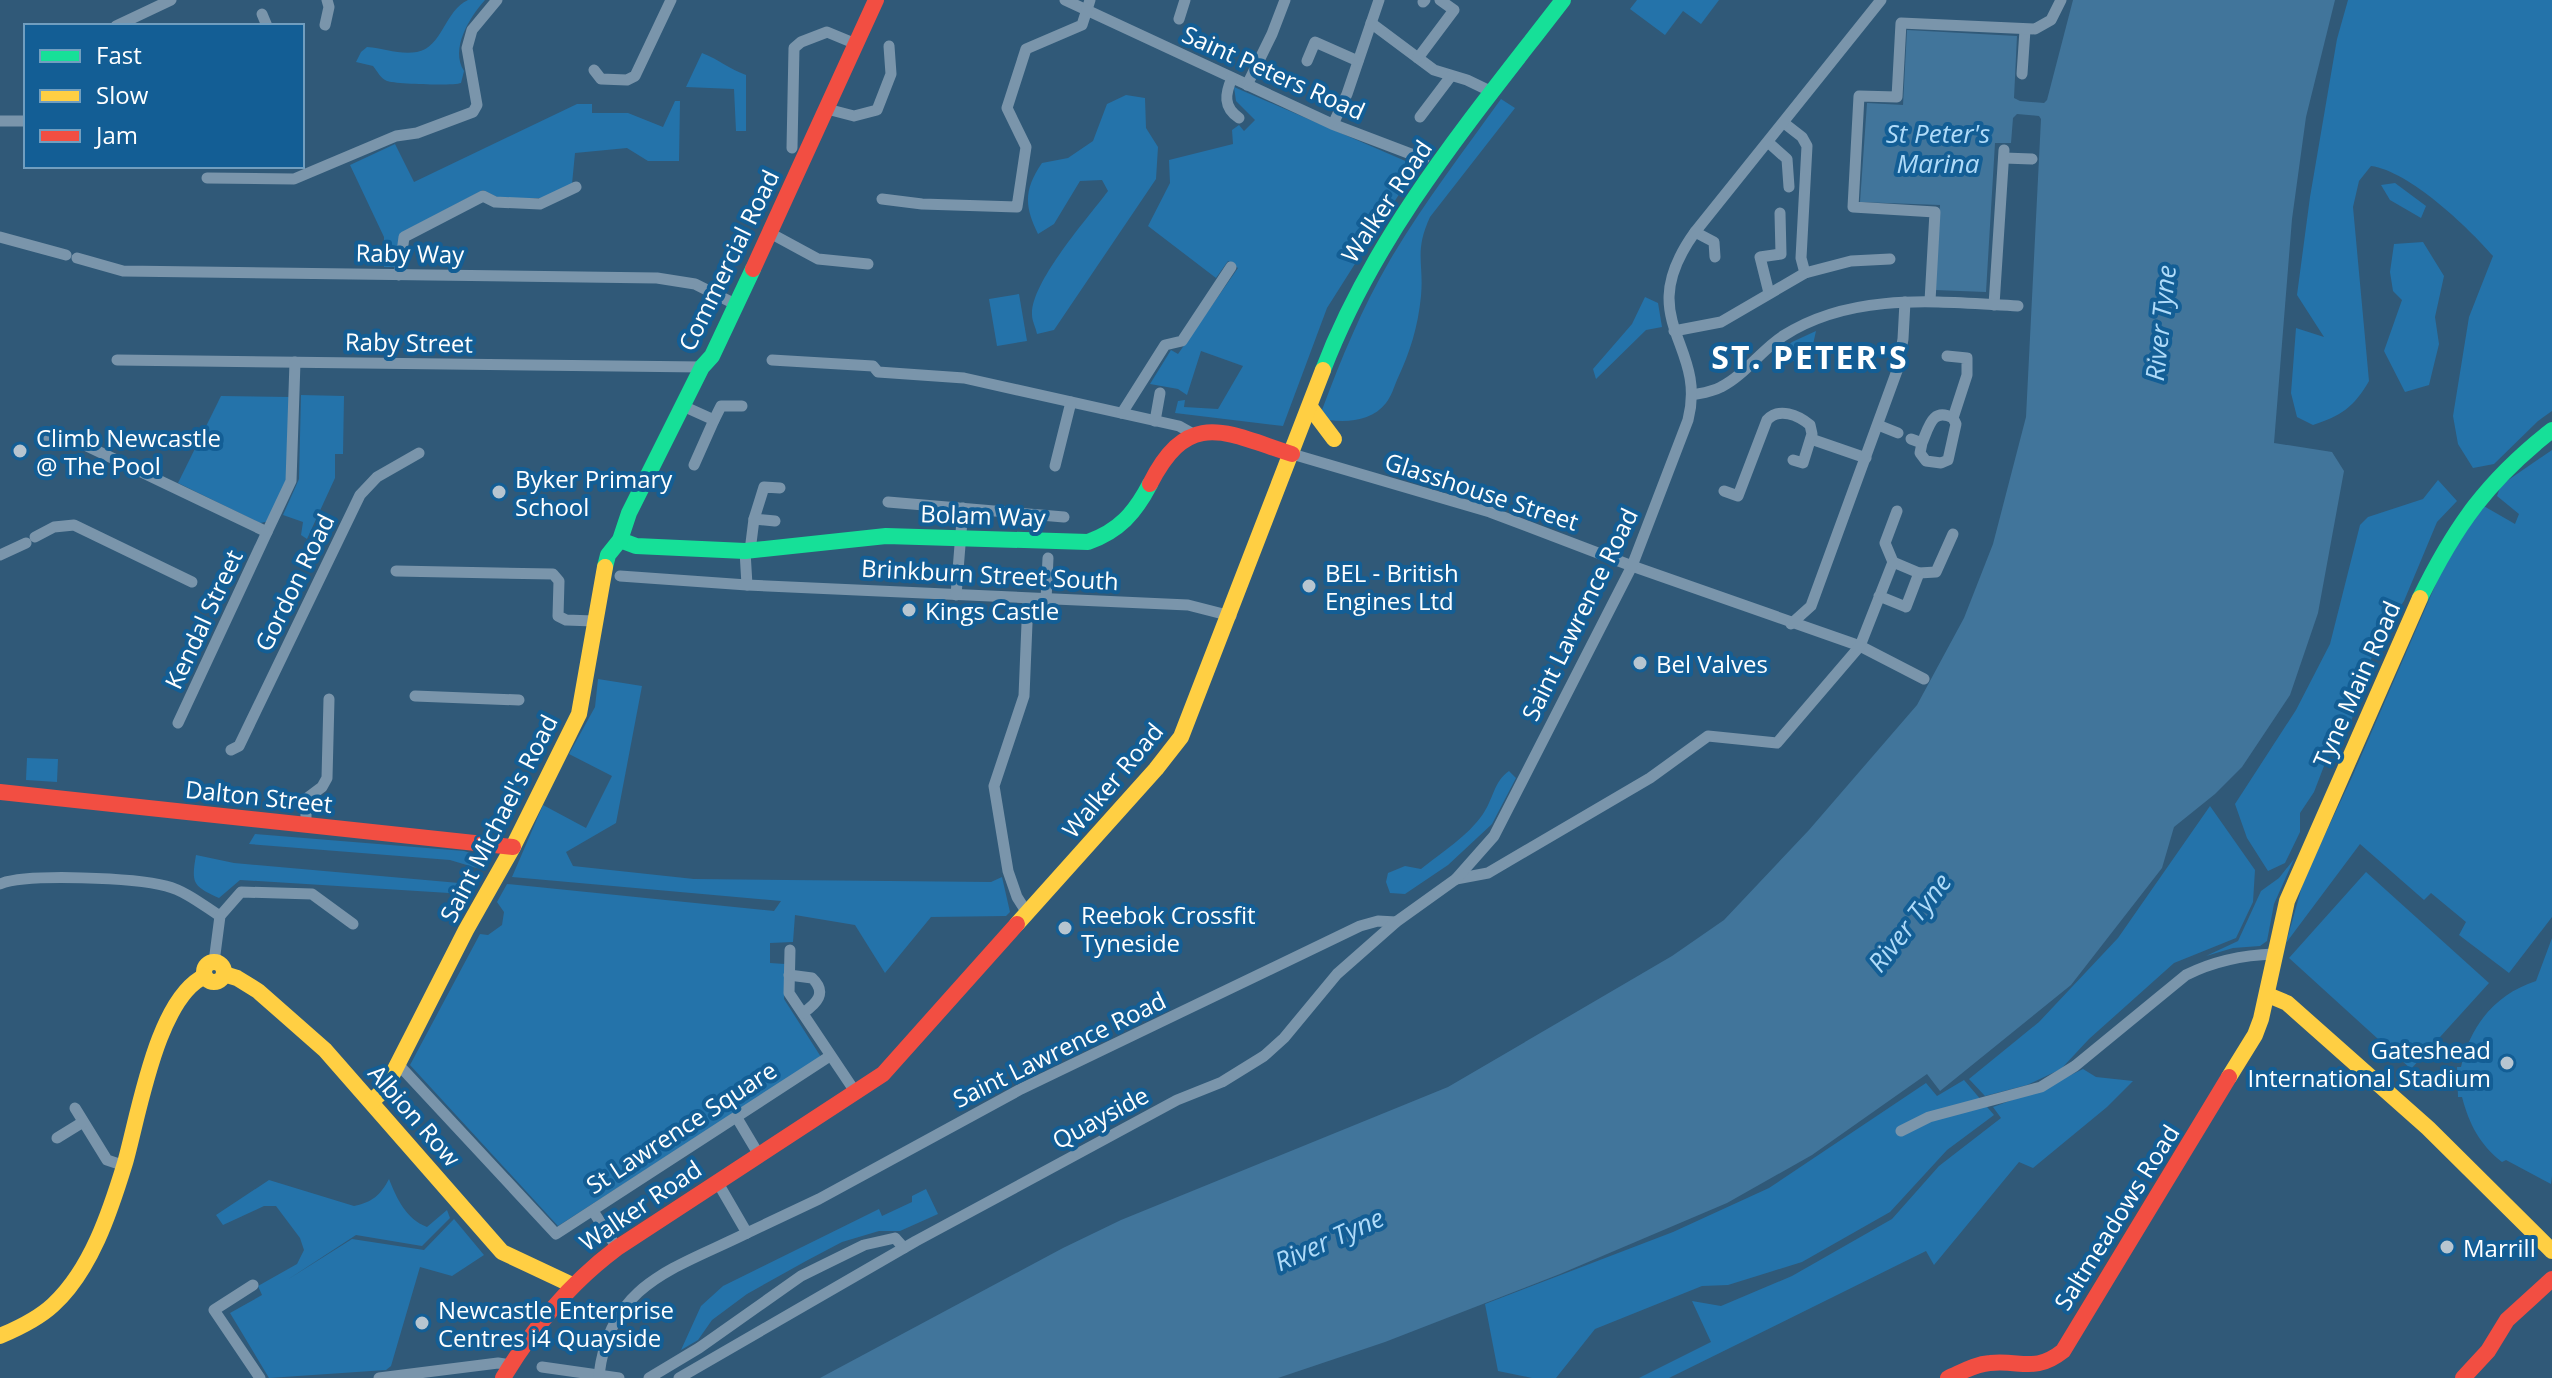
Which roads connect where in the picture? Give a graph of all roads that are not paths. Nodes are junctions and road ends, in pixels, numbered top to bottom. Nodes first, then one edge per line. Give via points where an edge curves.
1 (171, 0) edge
2 (327, 0) edge
3 (497, 0) edge
4 (671, 0) edge
5 (876, 0) edge
6 (1065, 0) edge
7 (1185, 0) edge
8 (1285, 0) edge
9 (1379, 0) edge
10 (1440, 0) edge
11 (1563, 0) edge
12 (1881, 0) edge
13 (2061, 0) edge
14 (1088, 5) edge
15 (1179, 19) dead end
16 (1371, 23) junction
17 (120, 24) edge
18 (325, 25) dead end
19 (2025, 30) junction
20 (856, 44) junction
21 (889, 46) dead end
22 (1418, 58) junction
23 (1307, 61) dead end
24 (1358, 61) junction
25 (594, 70) dead end
26 (2022, 74) dead end
27 (1451, 76) junction
28 (1232, 78) junction
29 (1247, 85) junction
30 (1492, 92) junction
31 (827, 109) junction
32 (1420, 117) dead end
33 (1239, 118) dead end
34 (1335, 120) dead end
35 (0, 121) edge
36 (24, 121) edge
37 (1784, 123) junction
38 (1769, 143) junction
39 (792, 148) dead end
40 (1424, 159) dead end
41 (2032, 159) dead end
42 (207, 178) dead end
43 (576, 187) dead end
44 (1789, 187) dead end
45 (882, 199) dead end
46 (1780, 213) dead end
47 (1695, 232) junction
48 (770, 233) junction
49 (0, 237) edge
50 (1715, 257) dead end
51 (1890, 259) dead end
52 (868, 264) dead end
53 (1231, 267) dead end
54 (1805, 273) junction
55 (399, 275) junction
56 (1769, 293) junction
57 (1930, 301) junction
58 (1905, 302) junction
59 (737, 305) junction
60 (1994, 305) junction
61 (2018, 306) dead end
62 (1674, 331) junction
63 (1947, 356) dead end
64 (117, 360) dead end
65 (772, 360) dead end
66 (295, 362) junction
67 (702, 367) junction
68 (1160, 393) dead end
69 (1692, 395) junction
70 (1071, 402) junction
71 (683, 406) junction
72 (742, 406) dead end
73 (1310, 407) junction
74 (1122, 413) junction
75 (1953, 418) junction
76 (714, 420) junction
77 (1155, 421) junction
78 (1878, 425) junction
79 (2552, 430) edge
80 (1898, 433) dead end
81 (40, 435) dead end
82 (1195, 435) junction
83 (1334, 439) dead end
84 (1811, 439) junction
85 (419, 453) dead end
86 (1292, 454) junction
87 (1866, 458) junction
88 (1793, 460) dead end
89 (694, 465) dead end
90 (1055, 466) dead end
91 (780, 488) dead end
92 (1724, 491) dead end
93 (888, 502) dead end
94 (963, 508) junction
95 (1897, 511) dead end
96 (1064, 517) dead end
97 (754, 519) junction
98 (775, 521) dead end
99 (267, 532) junction
100 (1953, 534) dead end
101 (961, 537) junction
102 (620, 540) junction
103 (748, 551) junction
104 (0, 555) edge
105 (1048, 558) dead end
106 (1893, 562) junction
107 (1632, 566) junction
108 (396, 571) dead end
109 (1919, 573) junction
110 (620, 576) dead end
111 (192, 582) dead end
112 (747, 585) junction
113 (956, 595) junction
114 (1879, 596) junction
115 (1028, 599) junction
116 (1046, 600) junction
117 (1231, 616) junction
118 (594, 621) junction
119 (1791, 624) junction
120 (1860, 646) junction
121 (1924, 679) dead end
122 (415, 696) dead end
123 (329, 699) dead end
124 (519, 700) dead end
125 (178, 723) dead end
126 (231, 750) dead end
127 (0, 792) edge
128 (306, 825) junction
129 (1494, 836) joint
130 (513, 847) junction
131 (1456, 879) junction
132 (1, 884) edge
133 (1027, 913) junction
134 (220, 916) junction
135 (1396, 922) junction
136 (353, 924) dead end
137 (790, 950) dead end
138 (2274, 954) junction
139 (219, 968) junction
140 (789, 975) junction
141 (2268, 995) junction
142 (803, 1013) junction
143 (830, 1056) junction
144 (397, 1063) junction
145 (856, 1093) junction
146 (372, 1101) junction
147 (75, 1108) dead end
148 (737, 1118) junction
149 (83, 1122) junction
150 (1901, 1131) dead end
151 (57, 1138) dead end
152 (759, 1155) junction
153 (122, 1165) junction
154 (718, 1183) junction
155 (593, 1211) junction
156 (747, 1233) junction
157 (617, 1248) junction
158 (904, 1248) junction
159 (2552, 1251) edge
160 (2552, 1279) edge
161 (570, 1284) junction
162 (253, 1285) dead end
163 (0, 1336) edge
164 (542, 1367) dead end
165 (507, 1371) edge
166 (599, 1375) junction
167 (260, 1378) edge
168 (379, 1378) edge
169 (619, 1378) edge
170 (649, 1378) edge
171 (679, 1378) edge
172 (1948, 1378) edge
173 (2463, 1378) edge

1 - 17 street
2 - 18 street
3 - 42 street via 472,30 467,48 477,105 473,112 396,136 294,179
4 - 25 street via 635,76 601,79
5 - 20 street, Commercial Road
6 - 14 street, Saint Peters Road
7 - 15 street
8 - 29 street
9 - 16 street
10 - 22 street via 1454,10
11 - 30 street, Walker Road
12 - 37 street, Saint Lawrence Road
13 - 19 street via 2047,25
14 - 28 street, Saint Peters Road
14 - 45 street via 1082,25 1026,49 1007,108 1026,147 1017,207
16 - 22 street
16 - 24 street
19 - 26 street
19 - 57 street via 1901,23 1897,97 1859,96 1853,207 1935,212
20 - 31 street, Commercial Road
20 - 39 street via 827,32 794,48
21 - 31 street via 891,74 877,110 854,116
22 - 27 street
23 - 24 street via 1315,42
24 - 34 street
27 - 30 street
27 - 32 street
28 - 29 street, Saint Peters Road
28 - 33 street via 1225,94 1229,111
29 - 40 street, Saint Peters Road
30 - 73 street, Walker Road via 1392,230 1359,286
31 - 48 street, Commercial Road
35 - 36 street
37 - 38 street, Saint Lawrence Road
37 - 54 street via 1807,146 1801,258
38 - 44 street via 1787,159
38 - 47 street, Saint Lawrence Road
41 - 60 street via 2004,154
43 - 55 street via 540,204 495,202 483,196 404,237
46 - 56 street via 1781,254 1760,257
47 - 50 street via 1714,242
47 - 62 street, Saint Lawrence Road via 1669,285
48 - 52 street via 818,259
48 - 59 street, Commercial Road
49 - 55 street, Raby Way via 123,271
51 - 54 street via 1851,261
53 - 74 street via 1182,341 1165,345
54 - 56 street
55 - 59 street, Raby Way via 676,280
56 - 62 street via 1721,322
57 - 58 street
57 - 60 street
58 - 69 street via 1850,308 1808,322 1773,342 1725,385
58 - 78 street via 1901,356
59 - 67 street, Commercial Road
60 - 61 street
62 - 69 street, Saint Lawrence Road
63 - 75 street via 1967,358
64 - 66 street, Raby Street
65 - 70 street via 964,378
66 - 67 street, Raby Street
66 - 99 street, Kendal Street via 291,481
67 - 71 street, Commercial Road
68 - 77 street
69 - 107 street, Saint Lawrence Road via 1688,420
70 - 74 street
70 - 90 street
71 - 76 street
71 - 102 street, Commercial Road
72 - 76 street via 721,406
73 - 83 street
73 - 86 street, Walker Road
74 - 77 street
75 - 75 street via 1935,416 1916,441 1926,461 1948,460
76 - 89 street
77 - 82 street
78 - 80 street
78 - 87 street
79 - 138 street, Tyne Main Road via 2494,479 2452,533 2287,901
81 - 99 street via 66,436
82 - 86 street via 1222,433
82 - 101 street, Bolam Way via 1162,458 1133,514 1108,535 1074,543
84 - 87 street
84 - 88 street via 1803,463
84 - 92 street via 1807,422 1782,413 1770,416 1742,497
85 - 126 street, Gordon Road via 377,477 360,495 239,746
86 - 107 street, Glasshouse Street via 1490,512
86 - 117 street, Walker Road
87 - 119 street via 1811,606
91 - 97 street via 764,487
93 - 94 street
94 - 96 street
94 - 101 street
95 - 106 street via 1885,543
97 - 98 street
97 - 103 street
99 - 125 street, Kendal Street
100 - 109 street via 1936,572
101 - 103 street, Bolam Way via 886,536
101 - 113 street
102 - 103 street, Bolam Way via 636,546
102 - 118 street, Saint Michael's Road via 608,555
103 - 112 street
104 - 111 street via 54,527 74,525
105 - 116 street
106 - 109 street
106 - 114 street
107 - 119 street, Glasshouse Street
107 - 129 street, Saint Lawrence Road
108 - 118 street via 553,574 559,581 558,616
109 - 114 street via 1906,607
110 - 112 street, Brinkburn Street South
112 - 113 street, Brinkburn Street South
113 - 115 street, Brinkburn Street South
114 - 120 street
115 - 116 street, Brinkburn Street South
115 - 133 street via 1023,703 994,786 1008,871
116 - 117 street, Brinkburn Street South via 1188,605
117 - 133 street, Walker Road via 1181,737
118 - 130 street, Saint Michael's Road via 579,714
119 - 120 street, Glasshouse Street
120 - 121 street, Glasshouse Street
120 - 131 street via 1777,743 1708,736 1650,778 1488,873
122 - 124 street
123 - 128 street via 327,778 306,799
127 - 128 street, Dalton Street
128 - 130 street, Dalton Street
129 - 131 street, Quayside
130 - 144 street, Saint Michael's Road
131 - 135 street, Quayside
132 - 134 street via 18,879 154,884 175,889
133 - 145 street, Walker Road via 883,1074
134 - 136 street via 249,890 312,894
134 - 139 street
135 - 156 street, Saint Lawrence Road via 1360,926 1021,1089
135 - 158 street, Quayside via 1337,974 1264,1056
137 - 140 street
138 - 141 street, Tyne Main Road
138 - 150 street via 2238,957 2186,975 2075,1066 2041,1087 1929,1117
139 - 146 street, Albion Row via 258,991 325,1050
139 - 153 street via 215,982 205,976 193,981 171,1010
140 - 142 street via 789,993
140 - 142 street via 812,978 820,989 820,997
141 - 159 street via 2287,1003 2428,1128
141 - 172 street, Saltmeadows Road via 2255,1035 2053,1365 2033,1373 1990,1363
142 - 143 street
143 - 145 street
143 - 148 street, St Lawrence Square
144 - 146 street, Saint Michael's Road via 385,1089
144 - 155 street, St Lawrence Square via 556,1234
145 - 152 street, Walker Road
146 - 161 street, Albion Row via 502,1252
147 - 149 street
148 - 152 street
148 - 155 street, St Lawrence Square
149 - 151 street
149 - 153 street via 107,1160
152 - 154 street, Walker Road
153 - 163 street via 74,1279 34,1320
154 - 156 street
154 - 157 street, Walker Road
155 - 157 street
156 - 166 street, Saint Lawrence Road via 649,1282 627,1301 602,1348
157 - 161 street, Walker Road
158 - 170 street via 889,1238 801,1276
158 - 171 street, Quayside
160 - 173 street via 2507,1320
161 - 165 street, Walker Road
162 - 167 street via 214,1310
164 - 166 street
165 - 168 street via 498,1363
166 - 169 street

